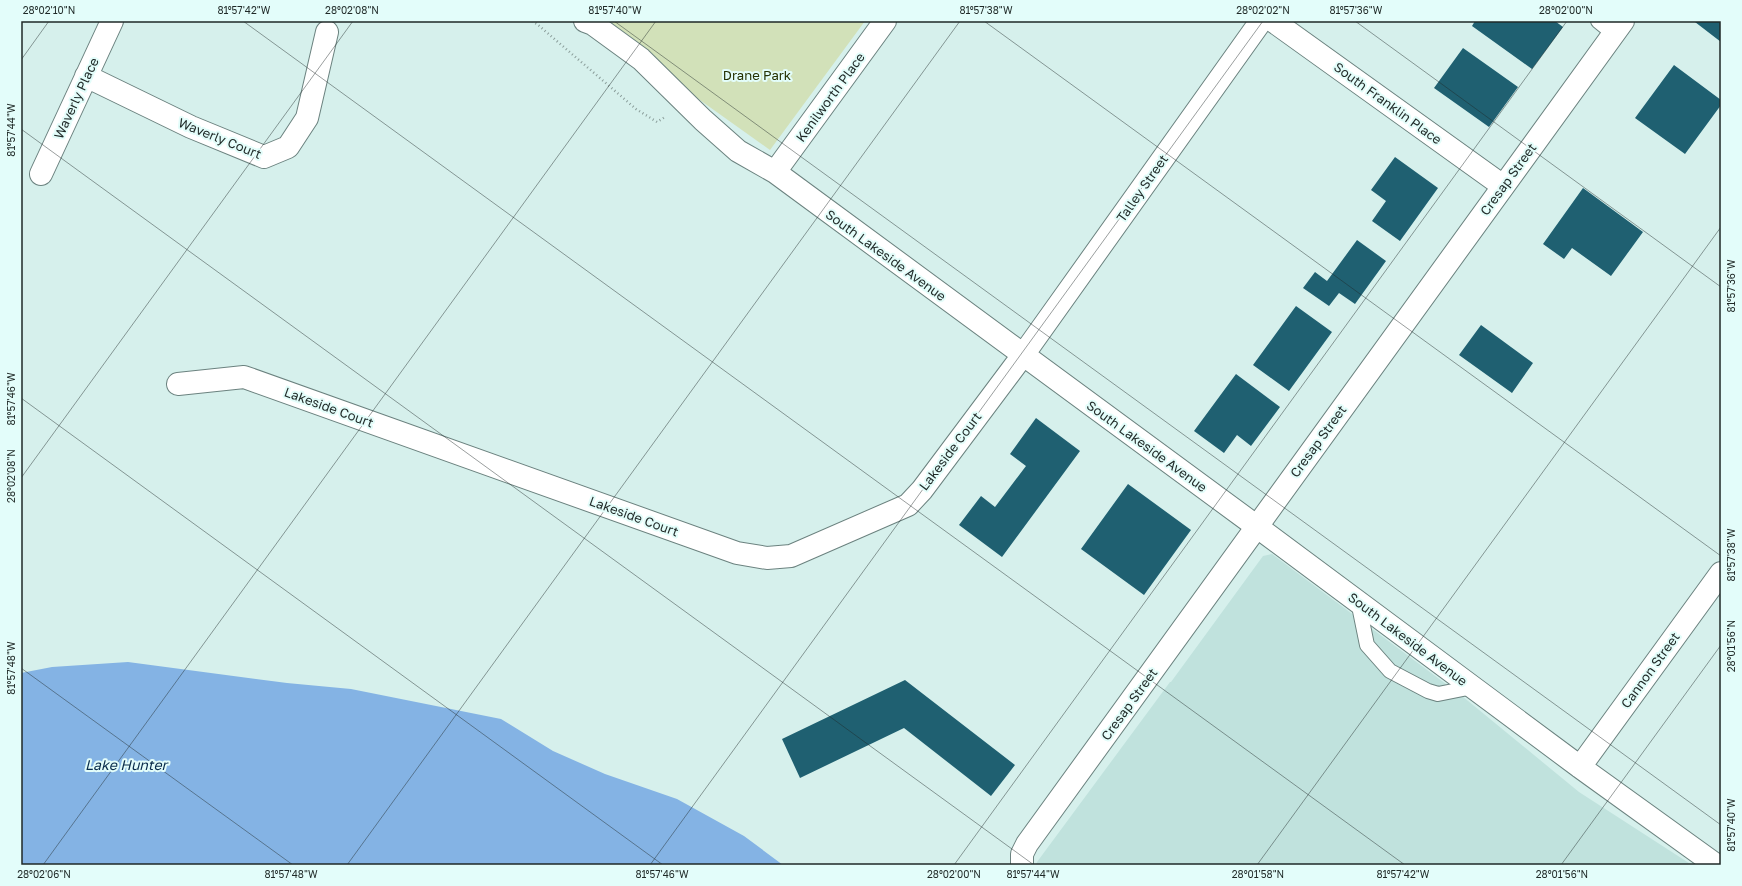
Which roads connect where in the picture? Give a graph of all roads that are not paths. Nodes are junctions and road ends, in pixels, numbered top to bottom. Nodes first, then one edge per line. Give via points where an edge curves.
1 (112, 21) edge
2 (585, 21) edge
3 (885, 21) edge
4 (1261, 21) edge
5 (1273, 21) edge
6 (1612, 25) edge
7 (327, 32) dead end
8 (86, 76) junction
9 (775, 172) junction
10 (41, 174) dead end
11 (1503, 186) junction
12 (1023, 355) junction
13 (178, 384) dead end
14 (1256, 526) junction
15 (1721, 573) edge
16 (1358, 601) junction
17 (1473, 687) junction
18 (1580, 767) junction
19 (1022, 865) edge
20 (1716, 865) edge

1 - 8 street, Waverly Place
2 - 9 street, South Lakeside Avenue via 593,24 641,59 738,151
3 - 9 street, Kenilworth Place
4 - 12 street, Talley Street
5 - 11 street, South Franklin Place
6 - 11 street, Cresap Street
7 - 8 street, Waverly Court via 307,118 288,147 264,157 191,128
8 - 10 street, Waverly Place
9 - 12 street, South Lakeside Avenue
11 - 14 street, Cresap Street
12 - 13 street, Lakeside Court via 922,490 908,504 791,556 767,558 737,553 244,377
12 - 14 street, South Lakeside Avenue
14 - 16 street, South Lakeside Avenue
14 - 19 street, Cresap Street via 1027,844 1022,854
15 - 18 street, Cannon Street
16 - 17 street, South Lakeside Avenue
16 - 17 lane via 1367,645 1390,671 1438,694
17 - 18 street, South Lakeside Avenue
18 - 20 street, South Lakeside Avenue

